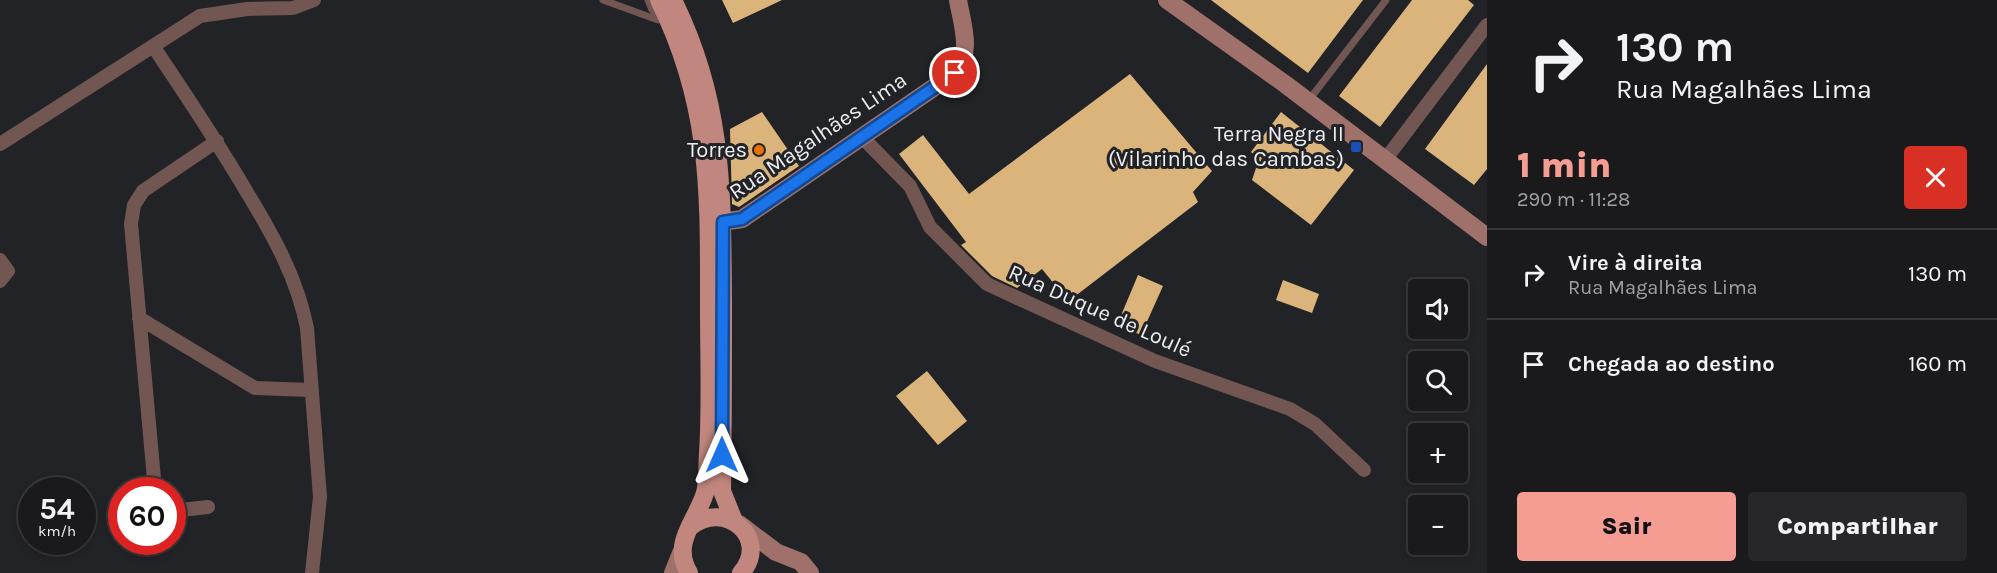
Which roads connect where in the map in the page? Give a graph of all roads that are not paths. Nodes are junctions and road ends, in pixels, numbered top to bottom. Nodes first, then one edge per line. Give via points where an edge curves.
1 (314, 0) edge
2 (603, 0) edge
3 (648, 0) edge
4 (659, 0) edge
5 (958, 0) edge
6 (1167, 0) edge
7 (1386, 0) edge
8 (666, 12) edge
9 (1487, 25) edge
10 (153, 46) junction
11 (1307, 102) junction
12 (862, 136) junction
13 (217, 141) junction
14 (0, 144) edge
15 (1385, 160) junction
16 (723, 222) junction
17 (1487, 237) edge
18 (0, 260) edge
19 (0, 281) edge
20 (139, 318) junction
21 (310, 390) junction
22 (1364, 470) dead end
23 (154, 477) edge
24 (207, 507) dead end
25 (186, 509) edge
26 (736, 523) junction
27 (689, 528) junction
28 (776, 552) junction
29 (681, 553) junction
30 (743, 571) edge
31 (312, 573) edge
32 (673, 573) edge
33 (688, 573) edge
34 (810, 573) edge

1 - 10 street via 293,8 200,16
2 - 8 lane
3 - 8 lane via 652,10
4 - 8 main road
5 - 12 street, Rua Magalhães Lima via 966,48 955,73
6 - 11 street
7 - 11 lane
8 - 16 main road via 689,32 710,99
8 - 27 main road via 697,102 708,188 709,437 706,490
9 - 15 street
10 - 13 street
10 - 14 street
11 - 15 street
12 - 16 street, Rua Magalhães Lima via 742,219
12 - 22 street, Rua Duque de Loulé via 910,186 930,227 987,284 1155,361 1290,409 1315,424
13 - 20 street via 143,190 134,205 131,224
13 - 21 street via 291,271 307,328
15 - 17 street
16 - 26 main road via 722,491
18 - 19 street via 8,271
20 - 21 street via 255,388
20 - 23 street
21 - 31 street via 320,497
24 - 25 street
26 - 27 main road via 710,516
26 - 28 street
26 - 30 main road via 750,545
27 - 29 main road via 682,540
28 - 30 street
28 - 34 street via 801,562
29 - 32 street
29 - 33 main road

